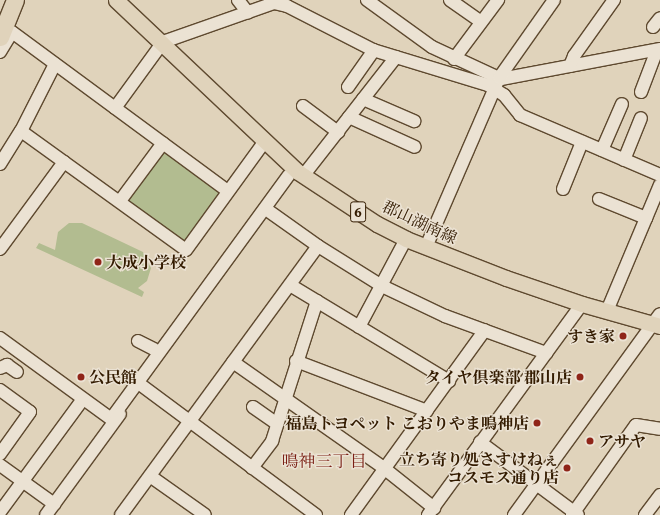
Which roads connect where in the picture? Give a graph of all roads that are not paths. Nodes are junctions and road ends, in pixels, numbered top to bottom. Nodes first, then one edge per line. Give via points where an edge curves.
1 (116, 0) edge
2 (238, 0) edge
3 (368, 0) edge
4 (450, 0) edge
5 (498, 0) edge
6 (554, 0) edge
7 (614, 0) edge
8 (5, 3) edge
9 (248, 13) junction
10 (481, 22) junction
11 (0, 37) edge
12 (163, 42) junction
13 (374, 50) junction
14 (658, 50) edge
15 (0, 52) edge
16 (396, 57) junction
17 (454, 59) junction
18 (55, 64) junction
19 (570, 66) junction
20 (497, 83) junction
21 (348, 87) dead end
22 (641, 92) dead end
23 (363, 99) junction
24 (622, 104) dead end
25 (303, 106) dead end
26 (115, 108) junction
27 (349, 117) junction
28 (641, 118) dead end
29 (414, 121) dead end
30 (21, 131) junction
31 (338, 132) junction
32 (265, 141) junction
33 (582, 142) junction
34 (163, 143) junction
35 (415, 147) dead end
36 (602, 150) junction
37 (62, 160) junction
38 (624, 160) junction
39 (0, 164) edge
40 (294, 174) junction
41 (660, 175) edge
42 (660, 185) edge
43 (563, 189) dead end
44 (228, 190) junction
45 (599, 199) dead end
46 (120, 201) junction
47 (270, 212) junction
48 (646, 218) junction
49 (406, 239) junction
50 (0, 242) edge
51 (318, 246) junction
52 (426, 247) junction
53 (0, 249) edge
54 (290, 285) junction
55 (382, 286) junction
56 (317, 301) junction
57 (582, 304) junction
58 (607, 311) junction
59 (657, 321) edge
60 (359, 327) junction
61 (485, 330) junction
62 (0, 333) edge
63 (0, 338) edge
64 (138, 340) dead end
65 (154, 348) dead end
66 (546, 353) junction
67 (233, 362) junction
68 (296, 362) junction
69 (0, 368) edge
70 (17, 372) dead end
71 (449, 381) junction
72 (141, 385) junction
73 (0, 390) edge
74 (284, 398) junction
75 (85, 400) junction
76 (253, 407) dead end
77 (427, 412) junction
78 (190, 422) junction
79 (277, 424) junction
80 (660, 429) edge
81 (480, 442) junction
82 (0, 454) edge
83 (0, 465) edge
84 (252, 468) junction
85 (385, 469) junction
86 (150, 476) junction
87 (24, 483) junction
88 (536, 484) junction
89 (660, 495) edge
90 (54, 504) junction
91 (431, 511) edge
92 (0, 512) edge
93 (575, 514) edge
94 (4, 515) edge
95 (46, 515) edge
96 (122, 515) edge
97 (204, 515) edge
98 (316, 515) edge
99 (351, 515) edge
100 (514, 515) edge
101 (646, 515) edge

1 - 12 main road, 郡山湖南線 / 6
2 - 9 street
3 - 17 street via 432,47
4 - 10 street
5 - 10 street
6 - 20 street
7 - 19 street via 574,56
8 - 11 highway
9 - 12 street
9 - 13 street via 274,3 287,6
10 - 17 street
12 - 26 street
12 - 32 main road, 郡山湖南線 / 6
13 - 16 street
13 - 21 street
14 - 19 street
14 - 22 street
15 - 18 street via 12,32
16 - 20 street
16 - 23 street
17 - 20 street
18 - 26 street
18 - 30 street
19 - 20 street
20 - 33 street via 520,116
20 - 52 street
23 - 27 street
23 - 29 street
24 - 36 street
25 - 31 street
26 - 34 street
27 - 31 street
27 - 35 street
28 - 38 street
30 - 37 street
30 - 39 street
31 - 40 street
32 - 40 main road, 郡山湖南線 / 6
32 - 44 street
33 - 36 street
33 - 43 street
34 - 44 street
34 - 46 street
36 - 38 street
37 - 46 street
37 - 50 street
37 - 53 street
38 - 41 street
40 - 47 street
40 - 49 main road, 郡山湖南線 / 6
40 - 62 street via 109,412
40 - 75 street via 111,419
42 - 48 street
44 - 46 street via 186,250
45 - 48 street
47 - 51 street
47 - 72 street
48 - 58 street
49 - 52 main road, 郡山湖南線 / 6
49 - 55 street
51 - 54 street
51 - 55 street
52 - 57 main road, 郡山湖南線 / 6
54 - 56 street
54 - 67 street
55 - 60 street
55 - 61 street via 444,316
56 - 60 street
56 - 68 street
57 - 58 main road, 郡山湖南線 / 6
57 - 66 street
58 - 59 main road, 郡山湖南線 / 6
59 - 88 street
60 - 71 street
61 - 66 street
61 - 71 street
63 - 75 street
64 - 65 street
66 - 81 street
67 - 74 street
67 - 78 street
68 - 74 street
68 - 77 street
69 - 70 street via 7,364
71 - 77 street
72 - 78 street
72 - 90 street
73 - 82 street via 30,412
74 - 79 street
74 - 85 street
75 - 87 street
76 - 79 street
77 - 85 street
78 - 84 street
78 - 86 street
79 - 84 street via 272,441
80 - 93 street via 636,425
81 - 88 street
81 - 91 street
83 - 87 street
84 - 98 street
85 - 91 street
85 - 99 street
86 - 96 street
86 - 97 street
87 - 90 street
87 - 92 street
87 - 94 street
88 - 93 street
88 - 100 street
89 - 101 street
90 - 95 street

